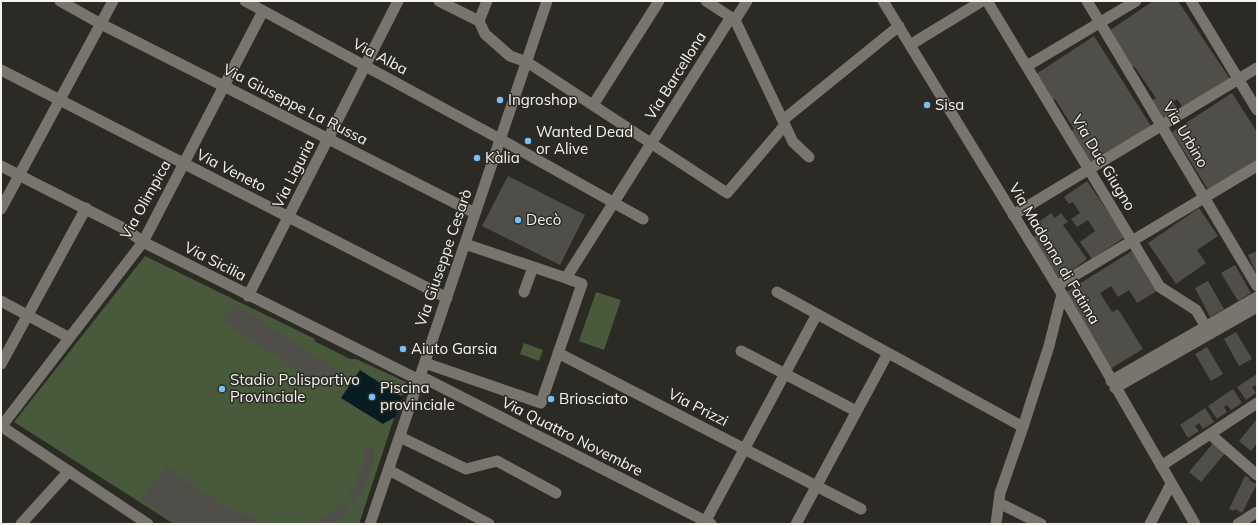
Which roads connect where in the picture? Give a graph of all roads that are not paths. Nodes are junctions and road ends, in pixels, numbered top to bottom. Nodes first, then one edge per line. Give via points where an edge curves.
1 (60, 1) edge
2 (113, 1) edge
3 (244, 1) edge
4 (398, 1) edge
5 (439, 1) edge
6 (487, 1) edge
7 (547, 1) edge
8 (659, 1) edge
9 (706, 1) edge
10 (747, 1) edge
11 (883, 1) edge
12 (982, 1) edge
13 (987, 1) edge
14 (1087, 1) edge
15 (1136, 1) edge
16 (1191, 1) edge
17 (263, 11) junction
18 (733, 18) junction
19 (478, 21) junction
20 (1100, 22) junction
21 (101, 24) junction
22 (899, 26) junction
23 (910, 45) junction
24 (527, 62) junction
25 (365, 66) junction
26 (1027, 66) junction
27 (1257, 68) edge
28 (1, 70) edge
29 (1238, 79) junction
30 (224, 86) junction
31 (60, 100) junction
32 (593, 105) junction
33 (1257, 110) edge
34 (784, 123) junction
35 (1162, 126) junction
36 (328, 139) junction
37 (500, 139) junction
38 (652, 143) junction
39 (809, 157) dead end
40 (184, 164) junction
41 (1, 166) edge
42 (1257, 166) edge
43 (1089, 170) junction
44 (20, 175) junction
45 (1205, 197) junction
46 (614, 202) junction
47 (86, 208) junction
48 (1, 209) edge
49 (475, 213) junction
50 (1013, 215) junction
51 (288, 217) junction
52 (643, 219) dead end
53 (1132, 240) junction
54 (142, 242) junction
55 (465, 244) junction
56 (533, 267) junction
57 (568, 275) junction
58 (1257, 286) edge
59 (1059, 290) junction
60 (524, 292) dead end
61 (777, 292) dead end
62 (248, 296) junction
63 (1257, 297) edge
64 (447, 298) junction
65 (1, 301) edge
66 (1257, 307) edge
67 (817, 314) junction
68 (27, 315) junction
69 (1208, 330) junction
70 (68, 337) junction
71 (741, 351) dead end
72 (888, 353) junction
73 (562, 356) junction
74 (425, 363) junction
75 (1, 364) edge
76 (785, 374) junction
77 (420, 378) junction
78 (1113, 384) junction
79 (1257, 403) edge
80 (856, 411) junction
81 (1, 426) edge
82 (1023, 427) junction
83 (1210, 434) junction
84 (400, 437) junction
85 (744, 449) junction
86 (1161, 466) junction
87 (389, 470) junction
88 (69, 471) junction
89 (1257, 475) edge
90 (1171, 484) junction
91 (817, 486) junction
92 (556, 493) dead end
93 (999, 503) junction
94 (861, 508) dead end
95 (1257, 512) edge
96 (1029, 521) edge
97 (707, 523) edge
98 (21, 524) edge
99 (148, 524) edge
100 (370, 524) edge
101 (489, 524) edge
102 (796, 524) edge
103 (996, 524) edge
104 (1041, 524) edge
105 (1150, 524) edge
106 (1195, 524) edge
107 (1238, 524) edge

1 - 21 street, Via Giuseppe La Russa
2 - 21 street
3 - 17 street, Via Alba
4 - 25 street, Via Liguria
5 - 19 street
6 - 19 street
7 - 24 street, Via Giuseppe Cesarò
8 - 32 street
9 - 18 street
10 - 18 street, Via Barcellona
11 - 22 street, Via Madonna di Fatima
12 - 23 street
13 - 26 street, Via Due Giugno
14 - 20 street, Via Urbino
15 - 20 street
16 - 29 street
17 - 25 street, Via Alba
17 - 30 street, Via Olimpica
18 - 34 street
18 - 38 street, Via Barcellona
19 - 24 street via 485,34 510,56
20 - 26 street
20 - 35 street, Via Urbino
21 - 30 street, Via Giuseppe La Russa
21 - 31 street
22 - 23 street, Via Madonna di Fatima
22 - 34 street
23 - 50 street, Via Madonna di Fatima
24 - 32 street
24 - 37 street, Via Giuseppe Cesarò
25 - 36 street, Via Liguria
25 - 37 street, Via Alba
26 - 43 street, Via Due Giugno
27 - 29 street
28 - 31 street, Via Veneto
29 - 33 street
29 - 35 street
30 - 36 street, Via Giuseppe La Russa
30 - 40 street, Via Olimpica
31 - 40 street, Via Veneto
31 - 44 street
32 - 38 street
34 - 38 street via 727,193
34 - 39 street via 794,142
35 - 43 street
35 - 45 street, Via Urbino
36 - 49 street, Via Giuseppe La Russa
36 - 51 street, Via Liguria
37 - 46 street, Via Alba
37 - 49 street, Via Giuseppe Cesarò
38 - 46 street, Via Barcellona
40 - 51 street, Via Veneto
40 - 54 street, Via Olimpica
41 - 44 street, Via Sicilia
42 - 45 street
43 - 50 street
43 - 53 street, Via Due Giugno
44 - 47 street, Via Sicilia
44 - 48 street
45 - 53 street
45 - 58 street, Via Urbino
46 - 52 street, Via Alba
46 - 57 street, Via Barcellona
47 - 54 street, Via Sicilia via 127,230
47 - 68 street
49 - 55 street, Via Giuseppe Cesarò
50 - 59 street, Via Madonna di Fatima
51 - 62 street, Via Liguria
51 - 64 street, Via Veneto
53 - 59 street
53 - 69 street, Via Due Giugno via 1160,287 1196,310
54 - 62 street, Via Sicilia
54 - 70 street, Via Olimpica
55 - 56 street
55 - 64 street, Via Giuseppe Cesarò
56 - 57 street
56 - 60 street
57 - 73 street via 582,284
59 - 78 street, Via Madonna di Fatima
59 - 82 street via 1049,346
61 - 67 street
62 - 77 street, Via Sicilia
63 - 69 street
64 - 74 street, Via Giuseppe Cesarò
65 - 68 street
66 - 69 street
67 - 72 street
67 - 76 street
68 - 70 street
68 - 75 street
69 - 78 street
70 - 81 street, Via Olimpica
71 - 76 street
72 - 80 street
72 - 82 street
73 - 74 street via 541,403
73 - 85 street, Via Prizzi
74 - 77 street, Via Giuseppe Cesarò
76 - 80 street
76 - 85 street
77 - 84 street, Via Giuseppe Cesarò
77 - 97 street, Via Quattro Novembre
78 - 86 street, Via Madonna di Fatima
79 - 83 street
80 - 91 street
81 - 88 street
82 - 93 street via 1000,493
83 - 86 street
83 - 89 street
84 - 87 street, Via Giuseppe Cesarò
84 - 92 street via 466,469 497,461
85 - 91 street, Via Prizzi
85 - 97 street
86 - 90 street, Via Madonna di Fatima
87 - 100 street, Via Giuseppe Cesarò
87 - 101 street
88 - 98 street
88 - 99 street
90 - 105 street
90 - 106 street, Via Madonna di Fatima
91 - 94 street, Via Prizzi
91 - 102 street
93 - 96 street
93 - 103 street
95 - 107 street
96 - 104 street

